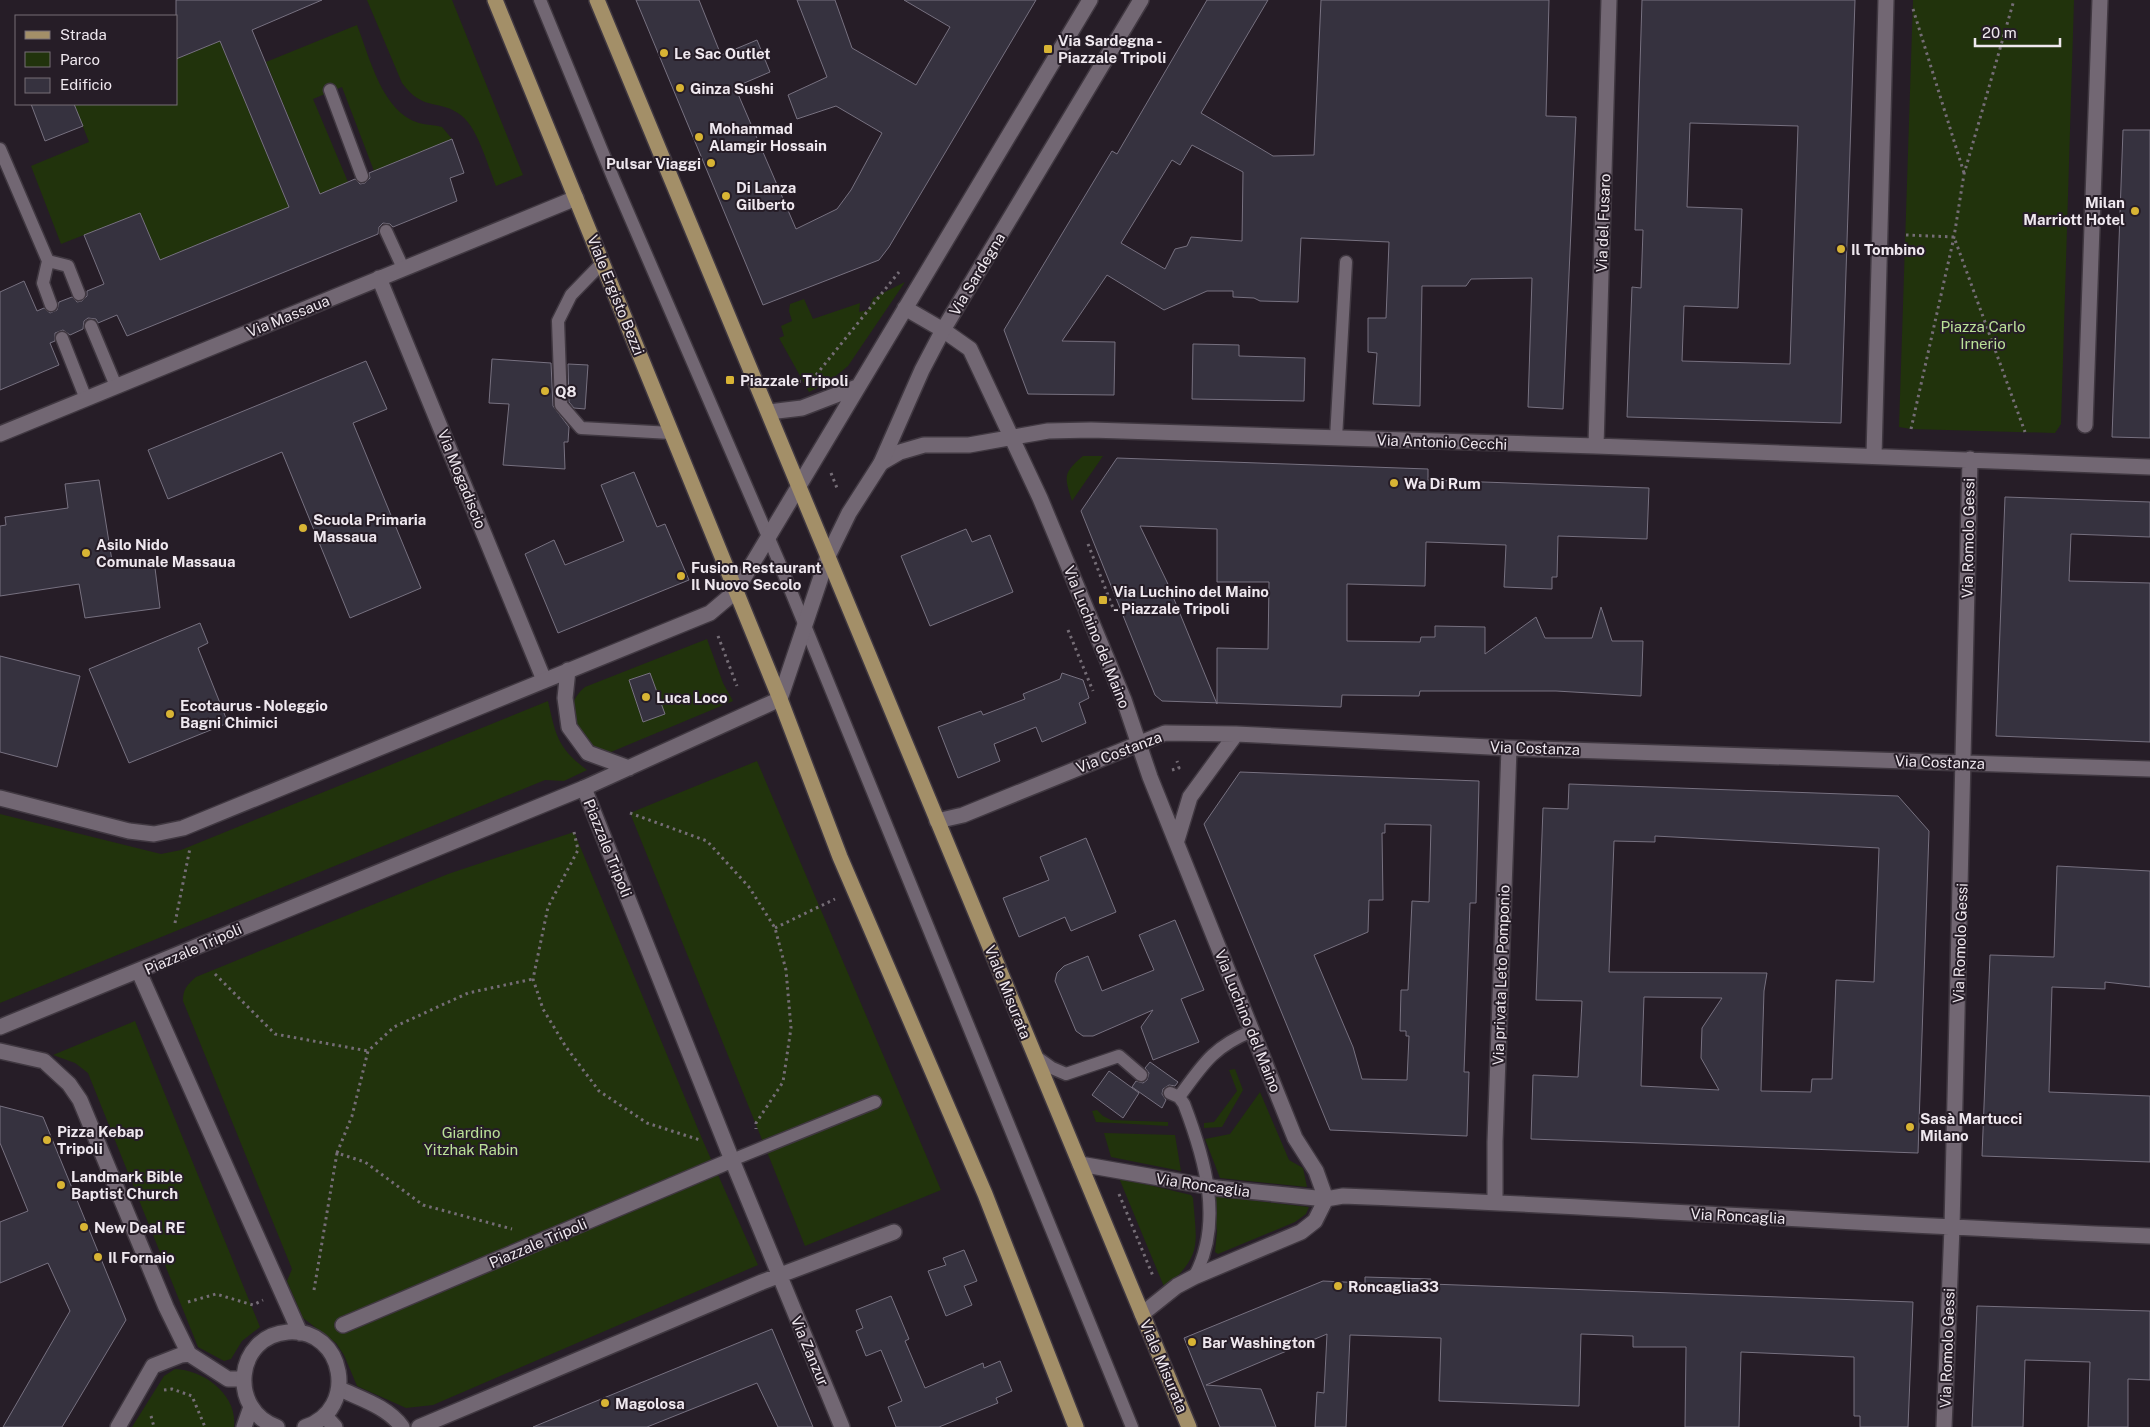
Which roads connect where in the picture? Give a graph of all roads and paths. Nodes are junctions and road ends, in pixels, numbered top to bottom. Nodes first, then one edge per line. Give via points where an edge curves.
1 (495, 0) edge
2 (540, 0) edge
3 (597, 0) edge
4 (1090, 0) edge
5 (1141, 0) edge
6 (1609, 0) edge
7 (1886, 0) edge
8 (2014, 0) edge
9 (2100, 0) edge
10 (1913, 9) dead end
11 (330, 90) dead end
12 (0, 149) edge
13 (1964, 174) junction
14 (362, 176) dead end
15 (576, 198) junction
16 (386, 231) dead end
17 (1906, 234) dead end
18 (1954, 237) junction
19 (48, 261) junction
20 (603, 262) junction
21 (1346, 262) dead end
22 (403, 268) junction
23 (900, 270) dead end
24 (379, 278) junction
25 (79, 294) dead end
26 (51, 305) dead end
27 (905, 308) junction
28 (92, 326) dead end
29 (943, 330) junction
30 (62, 338) dead end
31 (792, 382) dead end
32 (116, 386) junction
33 (856, 387) junction
34 (86, 399) junction
35 (769, 412) junction
36 (2085, 425) dead end
37 (1911, 430) dead end
38 (2025, 432) dead end
39 (671, 433) junction
40 (0, 434) edge
41 (1011, 437) junction
42 (1336, 438) junction
43 (1596, 446) junction
44 (1874, 456) junction
45 (1970, 459) junction
46 (881, 463) junction
47 (2150, 467) edge
48 (829, 468) dead end
49 (799, 484) junction
50 (838, 488) dead end
51 (768, 537) junction
52 (1088, 544) dead end
53 (828, 556) junction
54 (736, 591) junction
55 (1113, 608) dead end
56 (805, 628) junction
57 (1068, 630) dead end
58 (718, 636) dead end
59 (568, 670) junction
60 (544, 680) junction
61 (737, 686) dead end
62 (1093, 691) dead end
63 (780, 699) junction
64 (1236, 734) junction
65 (1137, 744) junction
66 (1509, 748) junction
67 (1177, 761) dead end
68 (1964, 762) junction
69 (629, 768) junction
70 (2150, 769) edge
71 (1172, 770) dead end
72 (584, 788) junction
73 (0, 798) edge
74 (630, 813) dead end
75 (937, 821) junction
76 (574, 832) dead end
77 (1177, 840) junction
78 (191, 845) dead end
79 (854, 890) junction
80 (175, 923) dead end
81 (775, 928) junction
82 (138, 972) junction
83 (215, 974) dead end
84 (533, 979) junction
85 (0, 1027) edge
86 (1252, 1031) junction
87 (0, 1051) edge
88 (368, 1051) junction
89 (1034, 1055) junction
90 (1141, 1074) dead end
91 (875, 1102) dead end
92 (755, 1134) dead end
93 (703, 1141) dead end
94 (338, 1153) junction
95 (732, 1160) junction
96 (1080, 1164) junction
97 (1207, 1186) junction
98 (1119, 1193) dead end
99 (1326, 1199) junction
100 (1495, 1202) junction
101 (1952, 1227) junction
102 (519, 1230) dead end
103 (894, 1232) dead end
104 (2150, 1236) edge
105 (779, 1275) junction
106 (1194, 1277) junction
107 (1156, 1284) dead end
108 (314, 1290) dead end
109 (265, 1300) dead end
110 (187, 1303) dead end
111 (1142, 1314) junction
112 (343, 1325) dead end
113 (300, 1332) junction
114 (189, 1354) junction
115 (243, 1379) junction
116 (340, 1388) junction
117 (161, 1391) dead end
118 (251, 1408) junction
119 (150, 1411) dead end
120 (330, 1421) edge
121 (118, 1427) edge
122 (154, 1427) edge
123 (205, 1427) edge
124 (244, 1427) edge
125 (277, 1427) edge
126 (305, 1427) edge
127 (402, 1427) edge
128 (419, 1427) edge
129 (842, 1427) edge
130 (1076, 1427) edge
131 (1132, 1427) edge
132 (1189, 1427) edge
133 (1944, 1427) edge

1 - 15 main road, Viale Ergisto Bezzi
2 - 51 lane
3 - 35 main road
4 - 27 street
5 - 29 street, Via Sardegna
6 - 43 street, Via del Fusaro
7 - 44 street
8 - 13 path
9 - 36 street
10 - 13 path
11 - 14 lane
12 - 19 lane
13 - 18 path
15 - 20 main road, Viale Ergisto Bezzi
15 - 22 street, Via Massaua
16 - 22 lane
17 - 18 path
18 - 37 path
18 - 38 path
19 - 25 lane via 68,266
19 - 26 lane via 43,283
20 - 39 main road, Viale Ergisto Bezzi
20 - 39 lane via 572,295 558,321 561,405 581,428
21 - 42 lane
22 - 24 street, Via Massaua
23 - 31 path via 812,381
24 - 32 street, Via Massaua
24 - 60 street, Via Mogadiscio
27 - 29 street
27 - 33 street
28 - 32 lane
29 - 41 street via 970,349
29 - 46 street, Via Sardegna
30 - 34 lane
32 - 34 street, Via Massaua
33 - 35 street via 802,408
33 - 49 street
34 - 40 street, Via Massaua
35 - 49 main road
39 - 54 main road, Viale Ergisto Bezzi
41 - 42 street, Via Antonio Cecchi via 1048,431 1091,430
41 - 46 street, Via Antonio Cecchi via 969,445 924,445 900,452
41 - 65 street, Via Luchino del Maino via 1040,498 1124,700
42 - 43 street, Via Antonio Cecchi
43 - 44 street, Via Antonio Cecchi
44 - 45 street
45 - 47 street
45 - 68 street, Via Romolo Gessi
46 - 53 street, Via Sardegna via 848,513
48 - 50 path
49 - 51 street
49 - 53 main road
51 - 54 street
51 - 56 lane
52 - 55 path
53 - 56 street
53 - 75 main road, Viale Misurata
54 - 59 street via 710,613
54 - 63 main road
56 - 63 street
56 - 131 lane
57 - 62 path
58 - 61 path
59 - 60 street
59 - 69 street via 565,698 569,727 588,753
60 - 73 street via 183,828 154,834 128,831
63 - 69 street, Piazzale Tripoli
63 - 79 main road
64 - 65 street, Via Costanza via 1165,733
64 - 66 street, Via Costanza
64 - 77 street via 1190,797
65 - 75 street, Via Costanza via 963,815
65 - 77 street, Via Luchino del Maino
66 - 68 street, Via Costanza
66 - 100 street, Via privata Leto Pomponio
67 - 71 path via 1179,768
68 - 70 street, Via Costanza
68 - 101 street, Via Romolo Gessi
69 - 72 street, Piazzale Tripoli
72 - 82 street, Piazzale Tripoli
72 - 95 street, Piazzale Tripoli
74 - 81 path via 707,841 749,887
75 - 89 main road, Viale Misurata
76 - 84 path via 578,850 548,907
77 - 86 street, Via Luchino del Maino
78 - 80 path
79 - 81 path
79 - 130 main road via 985,1194
81 - 92 path via 786,970 791,1028 783,1082 756,1123
82 - 85 street
82 - 113 street, Piazzale Tripoli
83 - 88 path via 275,1034
84 - 88 path via 468,993 394,1027
84 - 93 path via 543,1009 566,1048 599,1091 647,1123
86 - 97 lane via 1223,1045 1174,1095 1187,1113
86 - 99 street, Via Luchino del Maino via 1295,1138 1316,1171
87 - 114 street via 44,1061 69,1084 80,1100 166,1307
88 - 94 path via 352,1116
89 - 90 lane via 1066,1074 1118,1056
89 - 96 main road, Viale Misurata
91 - 95 lane, Piazzale Tripoli
94 - 102 path via 364,1162 423,1205
94 - 108 path
95 - 105 street, Piazzale Tripoli
95 - 112 street, Piazzale Tripoli
96 - 97 street, Via Roncaglia
96 - 111 main road, Viale Misurata
97 - 99 street, Via Roncaglia
97 - 106 lane via 1210,1230
98 - 107 path
99 - 100 street, Via Roncaglia via 1343,1196
99 - 106 street via 1316,1221 1302,1232
100 - 101 street, Via Roncaglia
101 - 104 street, Via Roncaglia
101 - 133 street, Via Romolo Gessi
103 - 105 street
105 - 128 street
105 - 129 street, Via Zanzur
106 - 111 street via 1177,1286
109 - 110 path via 253,1304 216,1294
111 - 132 main road, Viale Misurata
113 - 115 street via 276,1334 261,1343 249,1356
113 - 116 street via 318,1339 332,1352 339,1370
114 - 115 street via 228,1378
114 - 121 street via 153,1366
115 - 118 street
116 - 120 street
116 - 127 street via 379,1408
117 - 123 path via 172,1389 192,1396
118 - 124 street
118 - 125 street
119 - 122 path
120 - 126 street

